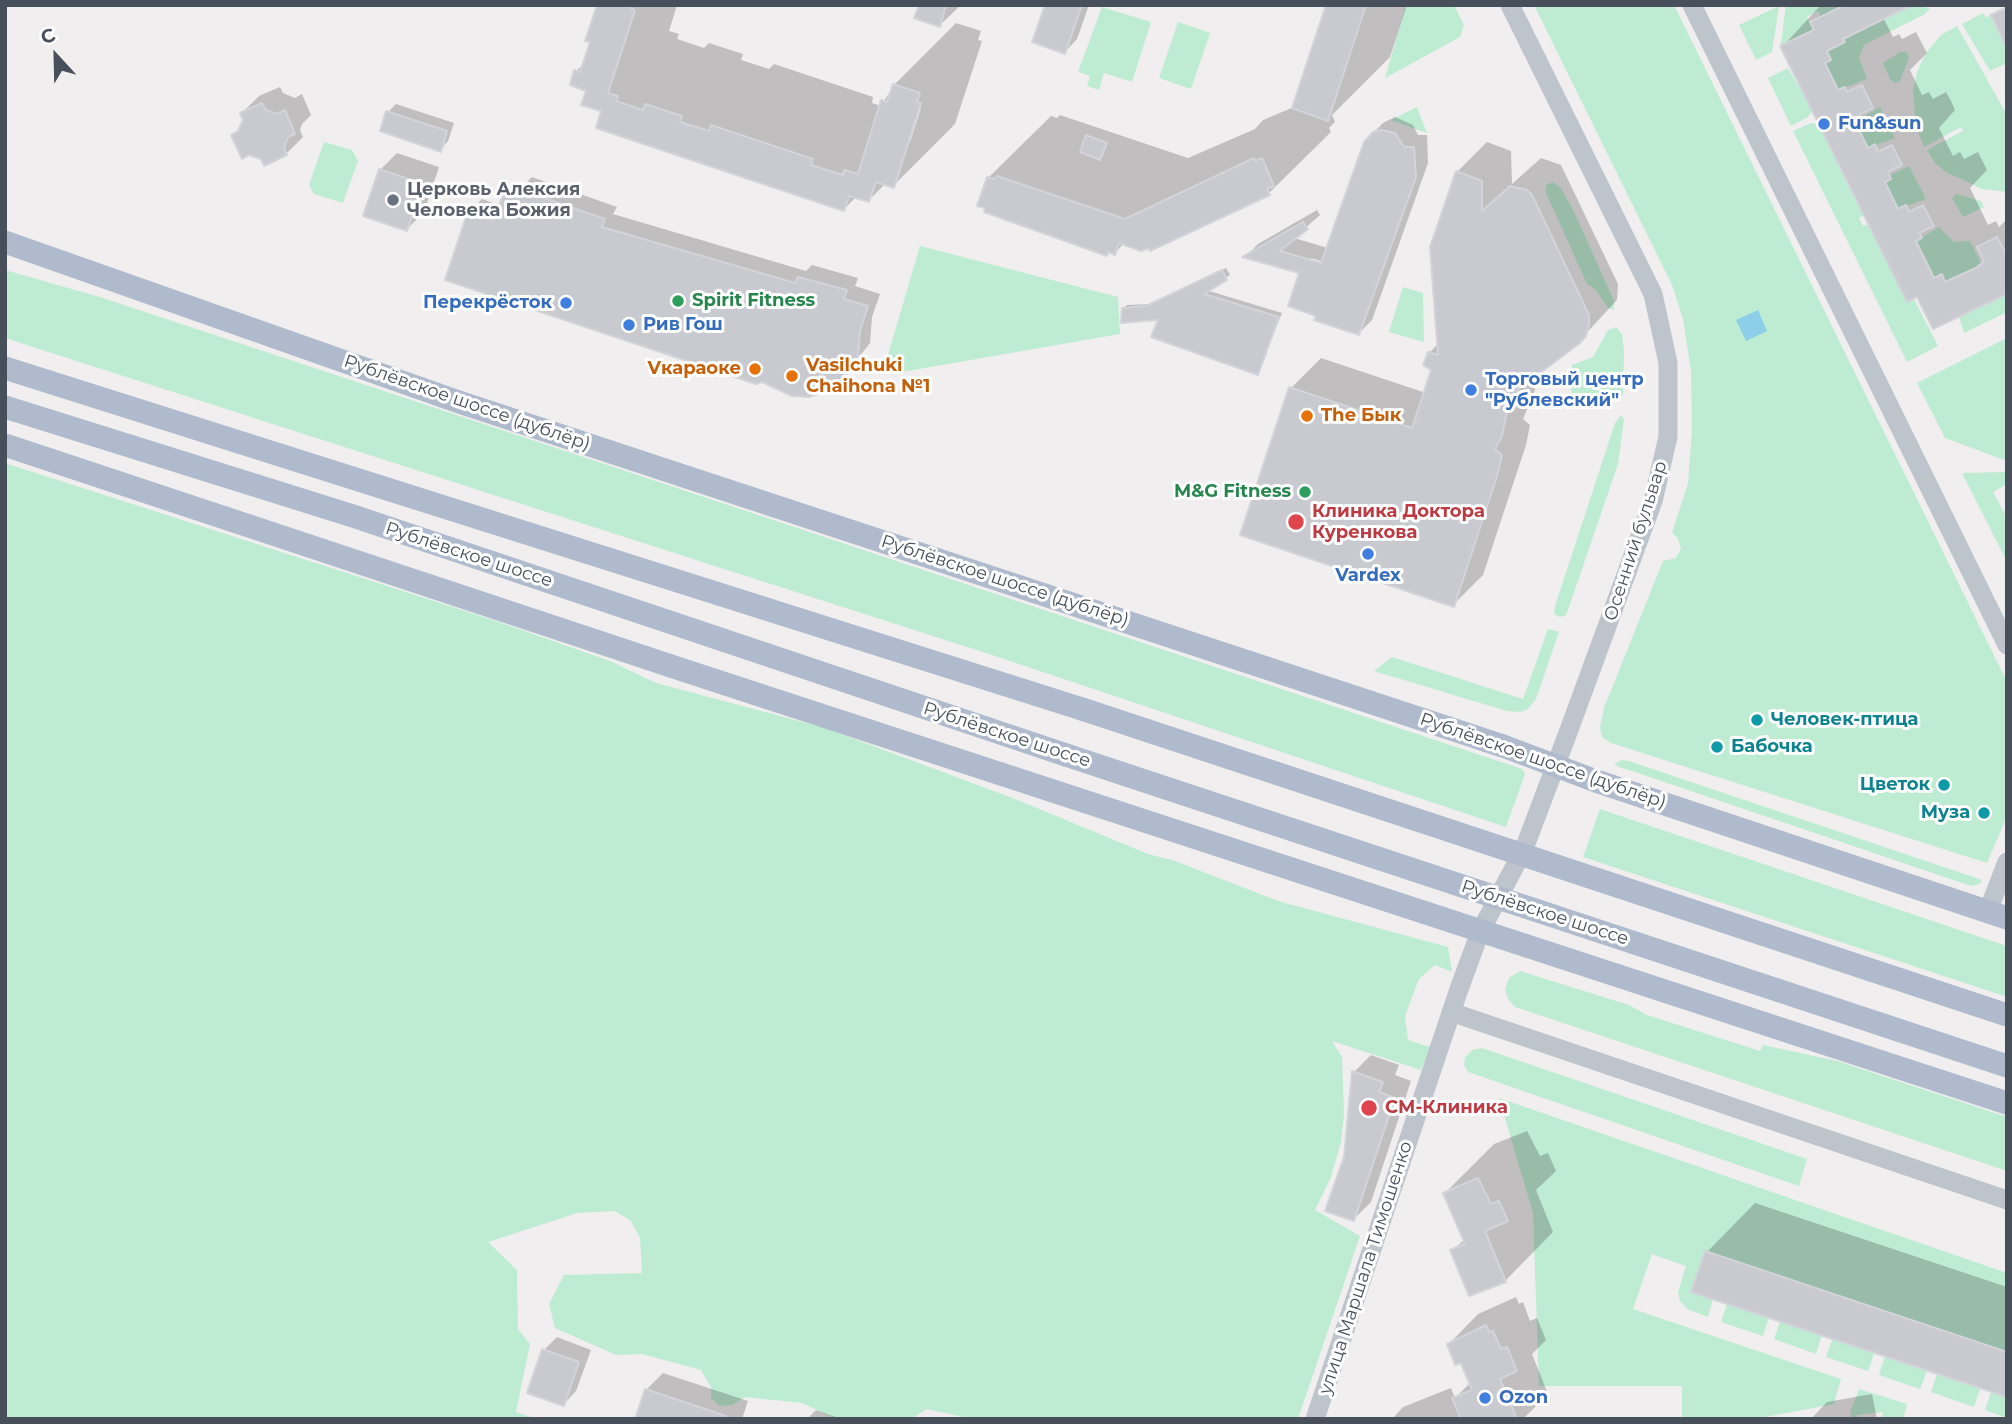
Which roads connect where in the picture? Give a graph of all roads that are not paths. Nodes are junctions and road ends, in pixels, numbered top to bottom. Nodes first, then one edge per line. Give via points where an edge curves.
1 (1510, 5) edge
2 (1692, 5) edge
3 (5, 242) edge
4 (5, 251) edge
5 (92, 271) junction
6 (5, 368) edge
7 (5, 407) edge
8 (5, 445) edge
9 (2007, 645) edge
10 (1555, 766) junction
11 (2007, 862) edge
12 (1997, 914) edge
13 (1480, 932) junction
14 (1451, 1012) junction
15 (2007, 1015) edge
16 (2007, 1066) edge
17 (2007, 1103) edge
18 (2007, 1200) edge
19 (1315, 1419) edge

1 - 10 street, Осенний бульвар via 1644,273 1668,363 1669,422 1657,487
2 - 9 street
3 - 5 main road, Рублёвское шоссе (дублёр)
4 - 5 main road
5 - 10 main road, Рублёвское шоссе (дублёр) via 459,402
6 - 15 main road, bridge via 1082,709
7 - 16 main road, Рублёвское шоссе, bridge via 353,516
8 - 13 main road
10 - 12 main road, Рублёвское шоссе (дублёр)
10 - 13 street, улица Маршала Тимошенко via 1524,849
11 - 12 street
13 - 14 street, улица Маршала Тимошенко
13 - 17 main road
14 - 18 street
14 - 19 street, улица Маршала Тимошенко

